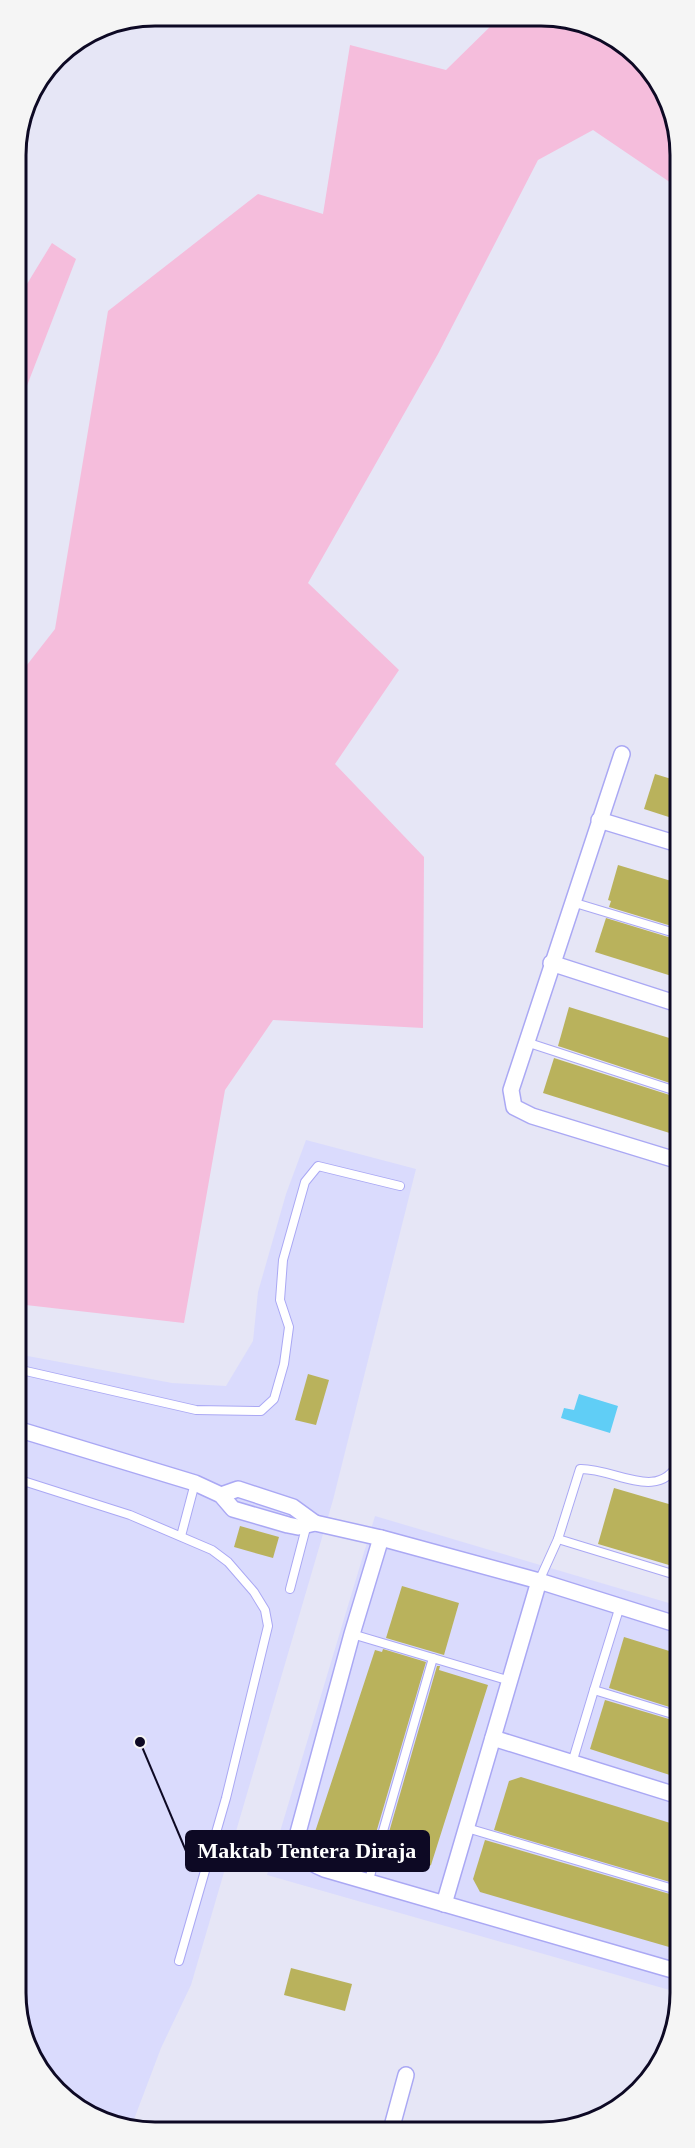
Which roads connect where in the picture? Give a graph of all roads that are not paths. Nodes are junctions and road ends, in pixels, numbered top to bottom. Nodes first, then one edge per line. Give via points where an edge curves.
1 (622, 754) dead end
2 (599, 820) junction
3 (670, 841) edge
4 (572, 902) junction
5 (670, 931) edge
6 (551, 963) junction
7 (670, 1001) edge
8 (526, 1042) junction
9 (669, 1089) edge
10 (669, 1158) edge
11 (400, 1186) dead end
12 (26, 1371) edge
13 (26, 1432) edge
14 (669, 1476) edge
15 (26, 1482) edge
16 (195, 1483) junction
17 (310, 1522) junction
18 (181, 1536) junction
19 (381, 1538) junction
20 (558, 1539) junction
21 (669, 1573) edge
22 (539, 1581) junction
23 (290, 1589) dead end
24 (620, 1606) junction
25 (669, 1622) edge
26 (352, 1634) junction
27 (433, 1658) junction
28 (510, 1681) junction
29 (594, 1690) junction
30 (669, 1713) edge
31 (493, 1738) junction
32 (572, 1763) junction
33 (669, 1793) edge
34 (466, 1828) junction
35 (368, 1883) junction
36 (669, 1888) edge
37 (444, 1904) junction
38 (178, 1961) dead end
39 (669, 1969) edge
40 (406, 2075) dead end
41 (393, 2122) edge

1 - 2 street
2 - 3 street
2 - 4 street
4 - 5 lane
4 - 6 street
6 - 7 street
6 - 8 street
8 - 9 lane
8 - 10 street via 511,1090 514,1107
11 - 12 lane via 318,1166 305,1182 283,1260 280,1300 289,1327 284,1364 274,1399 261,1411 196,1410
13 - 16 street
14 - 20 lane via 655,1484 580,1469
15 - 18 lane via 130,1515
16 - 17 street via 221,1495 238,1489 292,1507
16 - 18 lane
17 - 19 street
17 - 23 lane
18 - 38 lane via 212,1550 242,1575 265,1610 268,1626 226,1798
19 - 22 street
19 - 26 street
20 - 21 lane
20 - 22 lane
22 - 24 street
22 - 28 street
24 - 25 street
24 - 29 lane
26 - 27 lane
26 - 35 street via 296,1840 299,1853 309,1863
27 - 28 lane
27 - 35 lane
28 - 31 street
29 - 30 lane
29 - 32 lane
31 - 32 street
31 - 34 street
32 - 33 street
34 - 36 lane
34 - 37 street
35 - 37 street
37 - 39 street
40 - 41 street

